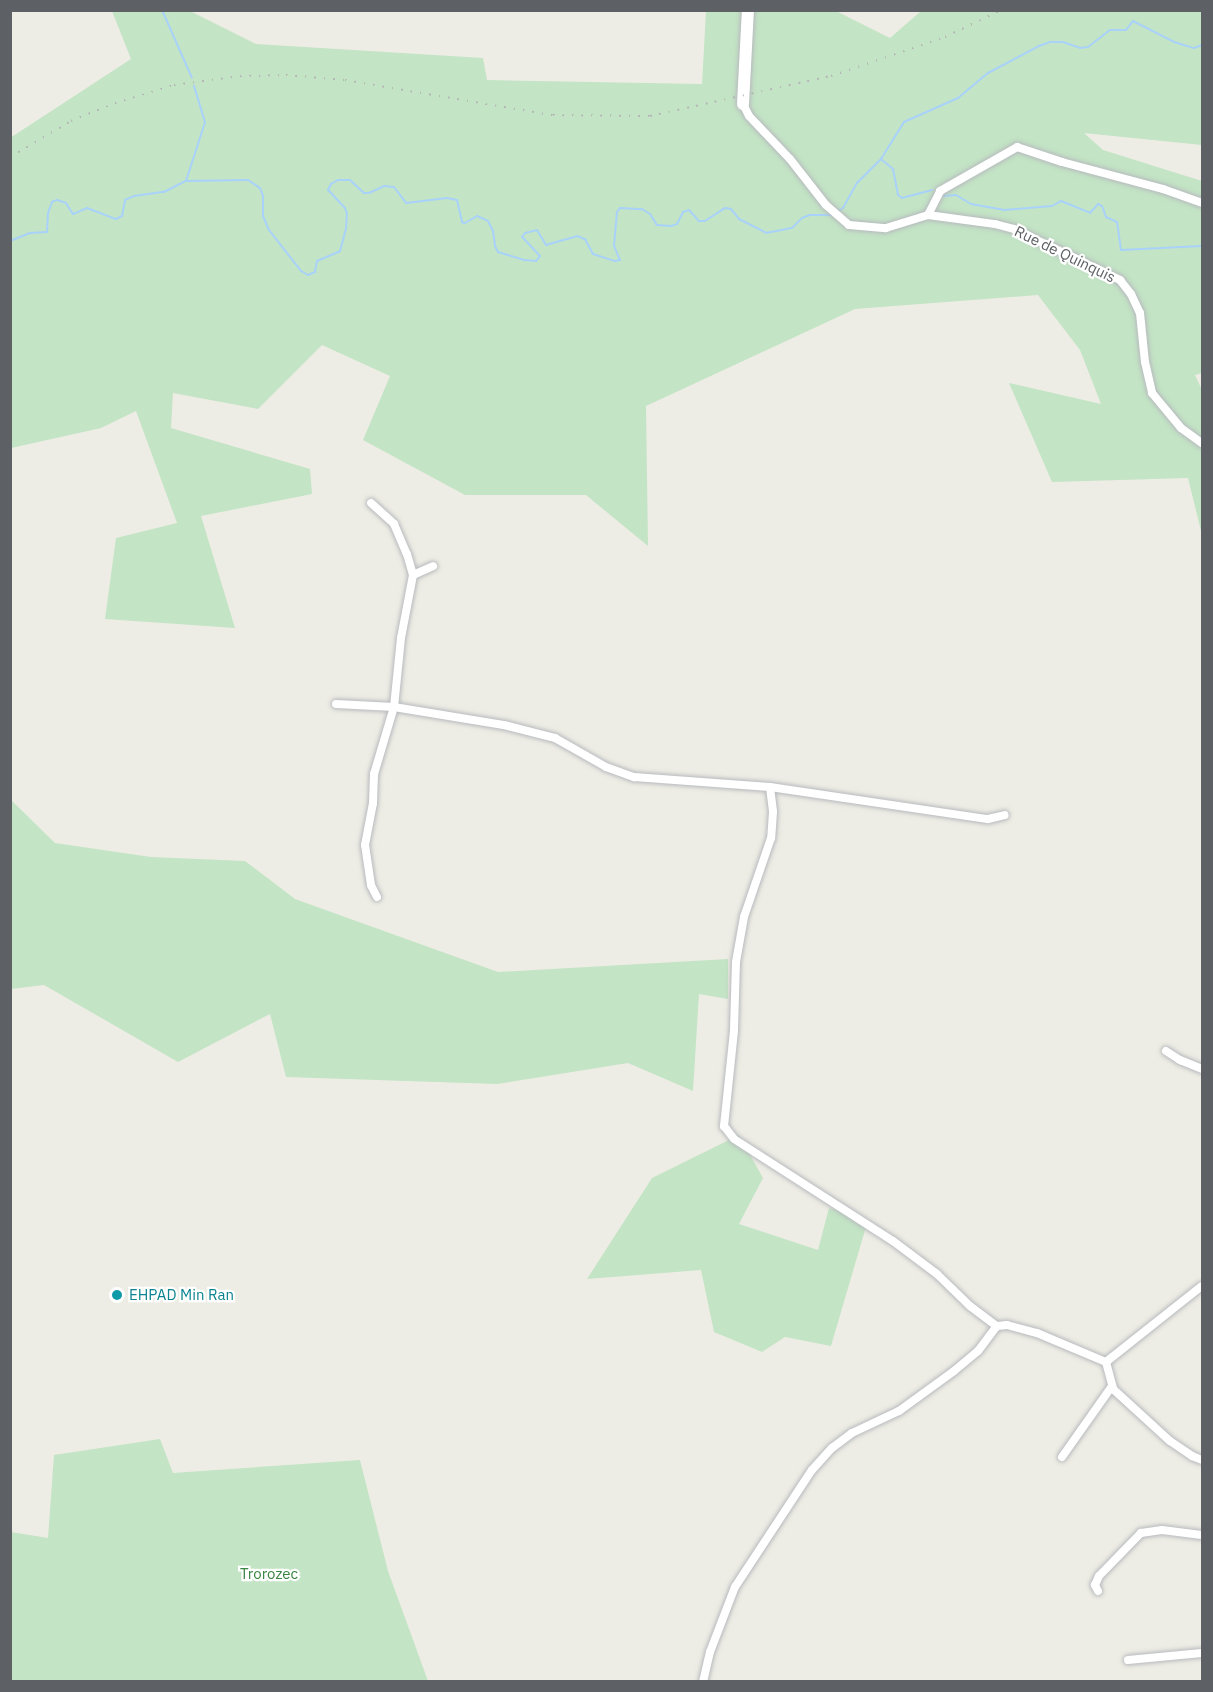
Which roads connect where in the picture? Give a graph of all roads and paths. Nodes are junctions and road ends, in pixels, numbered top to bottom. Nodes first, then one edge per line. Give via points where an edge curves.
1 (748, 10) edge
2 (743, 104) joint
3 (1203, 203) edge
4 (928, 215) junction
5 (1203, 444) edge
6 (371, 503) dead end
7 (433, 566) dead end
8 (413, 575) junction
9 (336, 704) dead end
10 (394, 707) junction
11 (770, 787) junction
12 (1005, 815) dead end
13 (377, 897) dead end
14 (1166, 1051) dead end
15 (1203, 1069) edge
16 (1203, 1286) edge
17 (997, 1326) junction
18 (1106, 1362) junction
19 (1112, 1386) junction
20 (1062, 1457) dead end
21 (1203, 1460) edge
22 (1203, 1535) edge
23 (1098, 1591) dead end
24 (1201, 1655) edge
25 (1128, 1660) dead end
26 (703, 1682) edge

1 - 2 street
2 - 4 street via 749,116 838,218 859,228 886,228
3 - 4 street via 1017,147 940,191
4 - 5 street, Rue de Quinquis via 1014,228 1120,280 1140,313 1152,393 1181,428
6 - 8 street via 394,524
7 - 8 street
8 - 10 street
9 - 10 street
10 - 11 street via 504,725 545,736 634,777
10 - 13 street via 374,774 365,845
11 - 12 street via 988,819
11 - 17 street via 771,838 744,917 736,962 734,1032 724,1126 734,1139 902,1248
14 - 15 street
16 - 18 street
17 - 18 street via 1037,1333
17 - 26 street via 978,1351 954,1371 899,1411 852,1433 812,1470 735,1587
18 - 19 street
19 - 20 street
19 - 21 street via 1170,1441
22 - 23 street via 1162,1530 1142,1533 1099,1576 1095,1585
24 - 25 street

